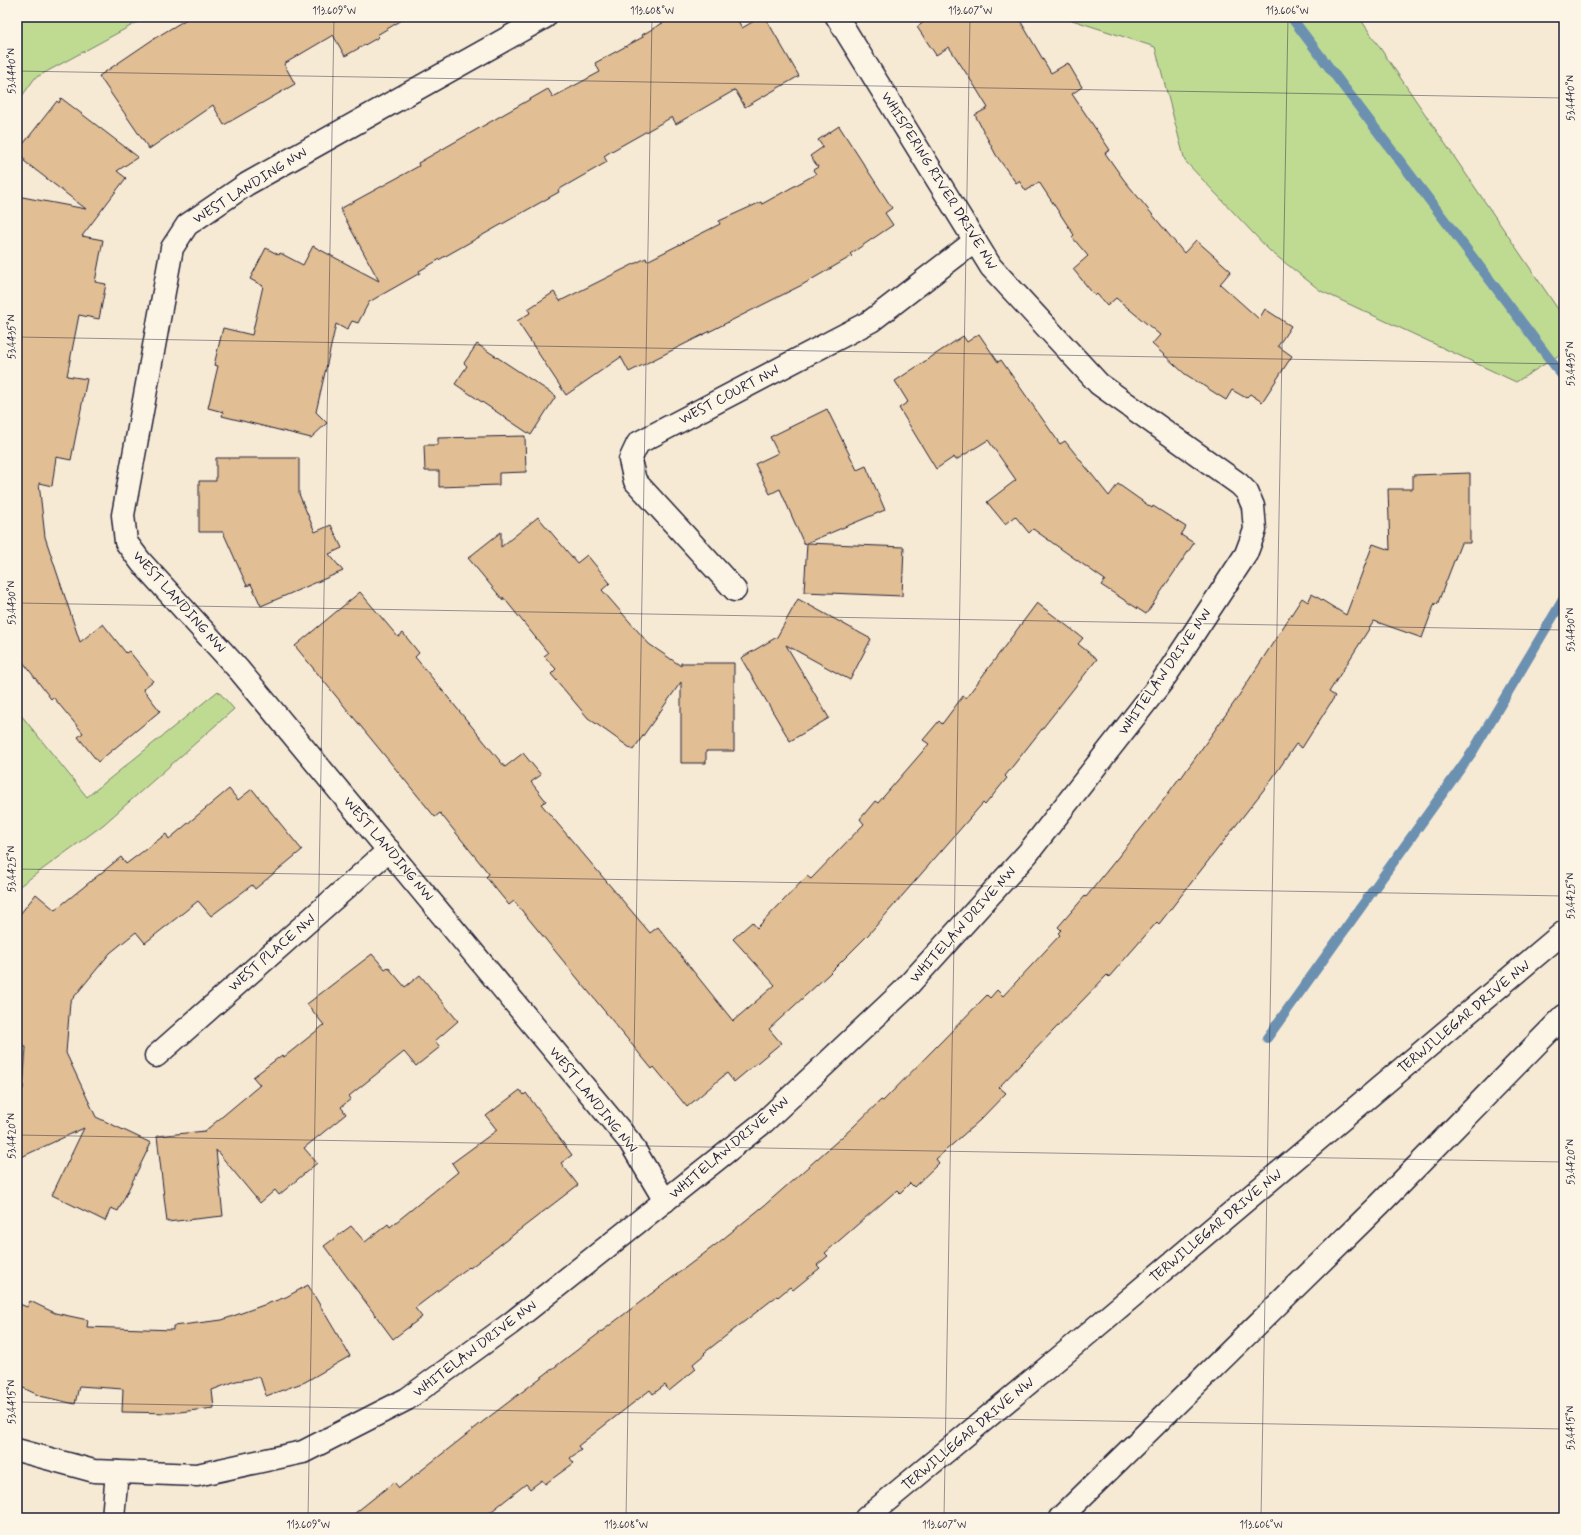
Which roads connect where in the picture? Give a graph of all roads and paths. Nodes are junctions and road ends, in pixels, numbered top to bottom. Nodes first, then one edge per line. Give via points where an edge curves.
1 (545, 17) edge
2 (837, 17) edge
3 (975, 241) junction
4 (1255, 530) joint
5 (735, 590) dead end
6 (389, 850) junction
7 (1564, 932) edge
8 (1564, 1016) edge
9 (156, 1056) dead end
10 (665, 1201) junction
11 (17, 1450) edge
12 (117, 1472) junction
13 (113, 1518) edge
14 (866, 1518) edge
15 (1060, 1518) edge

1 - 6 street, WEST LANDING NW via 247,184 187,225 172,248 170,256 123,515 126,542 239,670
2 - 3 street, WHISPERING RIVER DRIVE NW
3 - 4 street, WHISPERING RIVER DRIVE NW via 990,267 1099,384 1247,492 1253,506
3 - 5 street, WEST COURT NW via 871,321 638,443 630,460 635,481
4 - 10 street, WHITELAW DRIVE NW via 1246,554 1161,683 1028,853 903,991 764,1122
6 - 9 street, WEST PLACE NW
6 - 10 street, WEST LANDING NW via 630,1142
7 - 14 street, TERWILLEGAR DRIVE NW via 1072,1348
8 - 15 street via 1380,1204
10 - 12 street, WHITELAW DRIVE NW via 510,1324 407,1399 303,1452 197,1475
11 - 12 street, WHITELAW DRIVE NW via 94,1471
12 - 13 street

